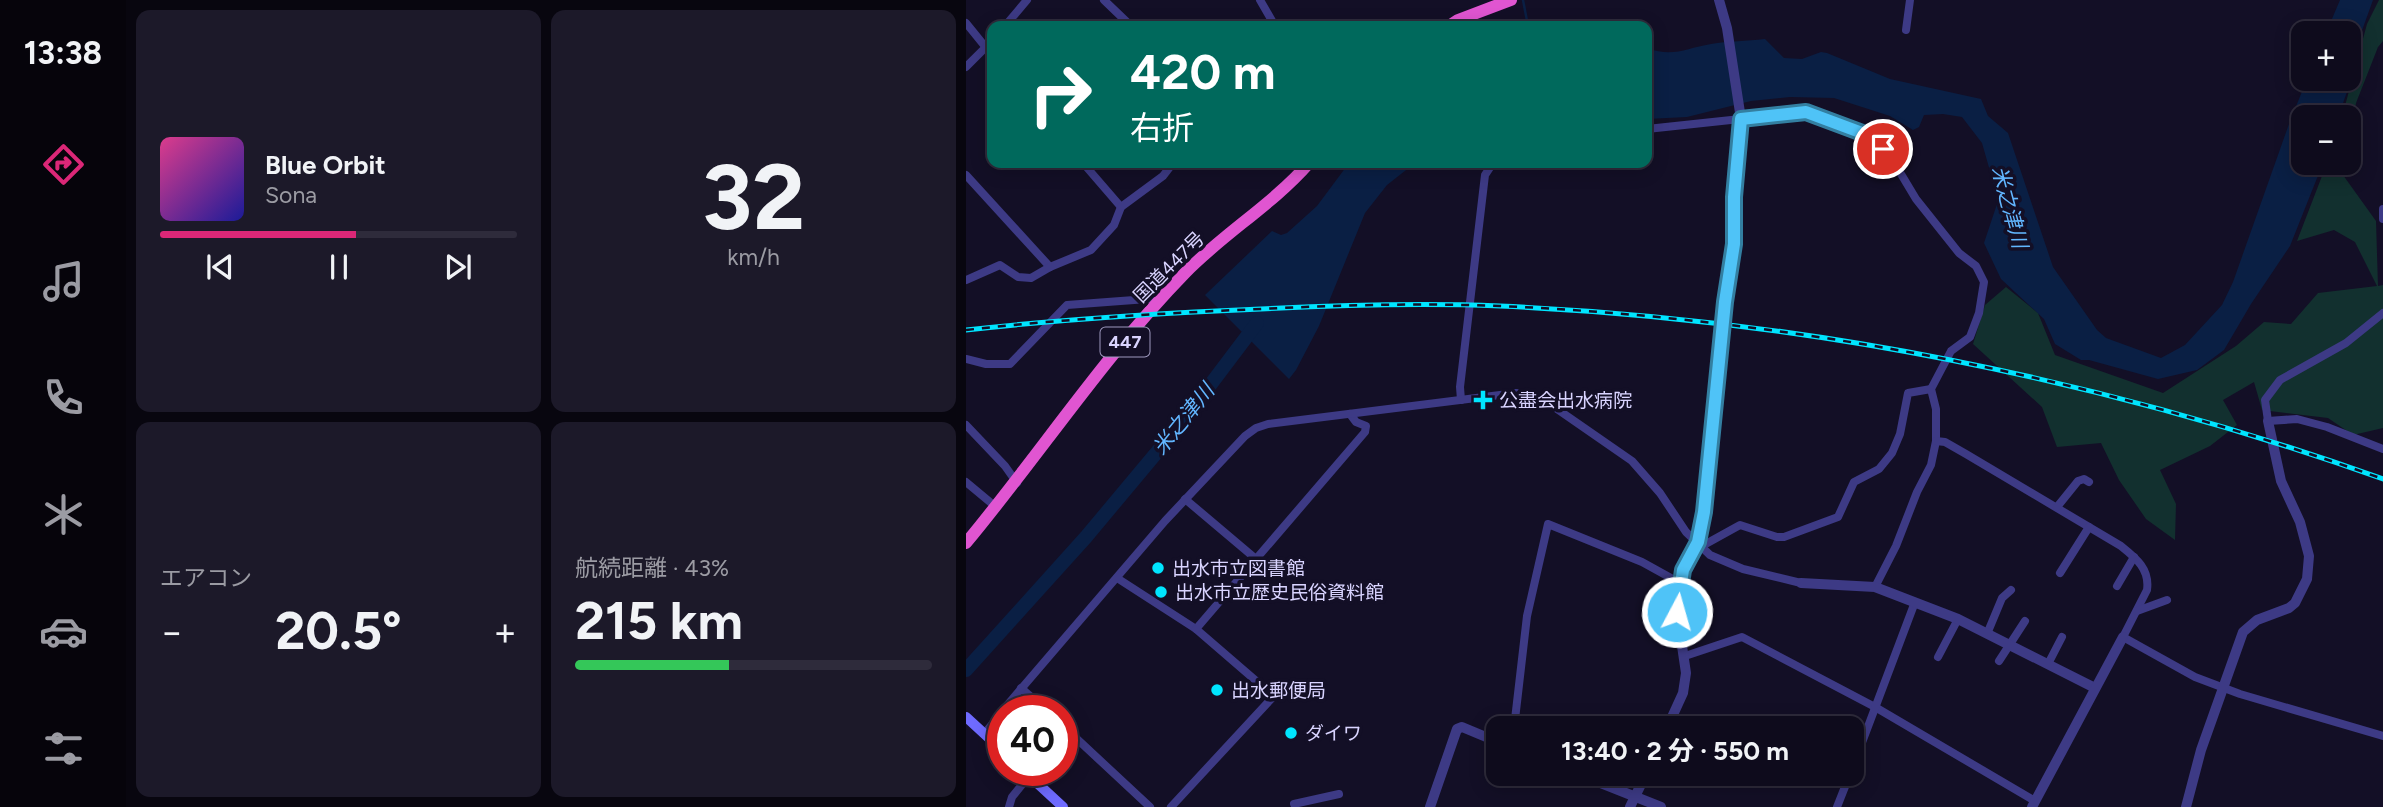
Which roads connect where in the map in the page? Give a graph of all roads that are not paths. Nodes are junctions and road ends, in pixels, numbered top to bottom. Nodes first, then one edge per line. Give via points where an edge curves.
1 (1027, 0) edge
2 (1104, 0) edge
3 (1261, 0) edge
4 (1511, 0) edge
5 (1719, 0) edge
6 (1910, 0) edge
7 (1496, 2) edge
8 (1009, 21) edge
9 (1126, 21) edge
10 (1272, 21) edge
11 (1456, 21) edge
12 (966, 23) edge
13 (1906, 30) dead end
14 (987, 45) edge
15 (987, 50) edge
16 (966, 67) edge
17 (1741, 119) junction
18 (1652, 128) edge
19 (1087, 168) edge
20 (1169, 168) edge
21 (1304, 168) edge
22 (1490, 168) edge
23 (966, 175) edge
24 (1121, 208) junction
25 (2383, 209) edge
26 (2383, 219) edge
27 (1050, 267) junction
28 (966, 280) edge
29 (1164, 298) junction
30 (2383, 313) edge
31 (966, 359) edge
32 (1931, 388) junction
33 (1461, 400) junction
34 (1350, 414) junction
35 (2268, 421) junction
36 (966, 425) edge
37 (1936, 441) junction
38 (2383, 449) edge
39 (966, 482) edge
40 (1017, 482) junction
41 (2089, 482) dead end
42 (1185, 499) junction
43 (996, 507) junction
44 (2057, 507) junction
45 (2089, 527) junction
46 (966, 543) edge
47 (1700, 544) junction
48 (2134, 557) junction
49 (1256, 559) junction
50 (2060, 573) dead end
51 (1117, 578) junction
52 (1680, 583) junction
53 (1801, 583) joint
54 (2117, 586) dead end
55 (1875, 587) junction
56 (2011, 590) dead end
57 (2167, 600) dead end
58 (1915, 602) junction
59 (2137, 611) junction
60 (1958, 619) junction
61 (2025, 621) dead end
62 (1196, 629) junction
63 (1987, 634) junction
64 (2062, 636) dead end
65 (2123, 637) junction
66 (2010, 645) junction
67 (1685, 656) junction
68 (1938, 657) dead end
69 (1999, 661) dead end
70 (2048, 664) junction
71 (1021, 688) junction
72 (2095, 688) junction
73 (2223, 688) junction
74 (1016, 695) edge
75 (1029, 695) edge
76 (1875, 707) junction
77 (1515, 716) edge
78 (1673, 716) edge
79 (966, 717) edge
80 (987, 727) edge
81 (982, 732) junction
82 (1486, 736) edge
83 (1864, 736) edge
84 (2383, 736) edge
85 (987, 737) edge
86 (1078, 740) edge
87 (1018, 786) edge
88 (1040, 786) edge
89 (1609, 786) edge
90 (1640, 786) edge
91 (1845, 786) edge
92 (1339, 794) dead end
93 (1635, 796) junction
94 (2033, 804) edge
95 (1293, 806) edge
96 (1009, 807) edge
97 (1063, 807) edge
98 (1150, 807) edge
99 (1171, 807) edge
100 (1430, 807) edge
101 (1630, 807) edge
102 (1661, 807) edge
103 (1837, 807) edge
104 (2186, 807) edge

1 - 8 street
2 - 9 street
3 - 10 street
4 - 7 highway
5 - 17 street
6 - 13 street
7 - 11 highway
12 - 14 street
15 - 16 street
17 - 18 street
17 - 32 street via 1806,112 1865,134 1895,164 1959,253 1976,266 1984,282 1976,322 1970,337 1951,351
17 - 47 street via 1734,244
19 - 24 street
20 - 24 street
21 - 29 highway, 国道447号 / 447 via 1186,272
22 - 33 street via 1485,175
23 - 27 street
24 - 27 street via 1114,225 1091,250
25 - 26 street
27 - 28 street via 1031,278 1000,265
29 - 31 street via 1067,305 1010,364
29 - 40 highway, 国道447号 / 447 via 1087,388
30 - 35 street via 2346,343 2280,380 2265,400
32 - 37 street
32 - 47 street via 1908,393 1892,453 1879,469 1854,482 1838,517 1784,537 1740,525
33 - 34 street
33 - 47 street via 1516,393 1544,400 1632,461
34 - 42 street via 1256,428
34 - 49 street via 1366,426 1365,432
35 - 38 street via 2297,419
35 - 73 street via 2281,481 2306,541 2306,579 2289,608 2258,620 2243,632
36 - 40 street
37 - 44 street
37 - 55 street via 1931,465
39 - 43 street
40 - 43 highway, 国道447号 / 447
41 - 44 street via 2078,481
42 - 49 street
42 - 51 street
43 - 46 highway, 国道447号 / 447
44 - 45 street
45 - 48 street
45 - 50 street
47 - 52 street
47 - 53 street via 1710,555 1743,569
48 - 54 street
48 - 59 street via 2145,569 2148,583
49 - 62 street
51 - 62 street
51 - 71 street
52 - 67 street via 1677,612
52 - 77 street via 1643,562 1548,524 1527,616
53 - 55 street
55 - 58 street
56 - 63 street via 2002,598
57 - 59 street
58 - 60 street
58 - 76 street
59 - 65 street
60 - 63 street
60 - 68 street
61 - 66 street
62 - 99 street via 1272,698
63 - 66 street
64 - 70 street
65 - 72 street
65 - 73 street
66 - 69 street
66 - 70 street
67 - 76 street via 1742,637
67 - 78 street via 1684,693
70 - 72 street
71 - 74 street
71 - 75 street
72 - 94 street
73 - 84 street
73 - 104 street
76 - 83 street
76 - 94 street
79 - 81 main road
80 - 81 street
81 - 85 main road
82 - 100 street via 1457,729
86 - 98 street
87 - 96 street
88 - 97 main road
89 - 93 street
90 - 93 street
91 - 103 street
92 - 95 street
93 - 101 street
93 - 102 street

